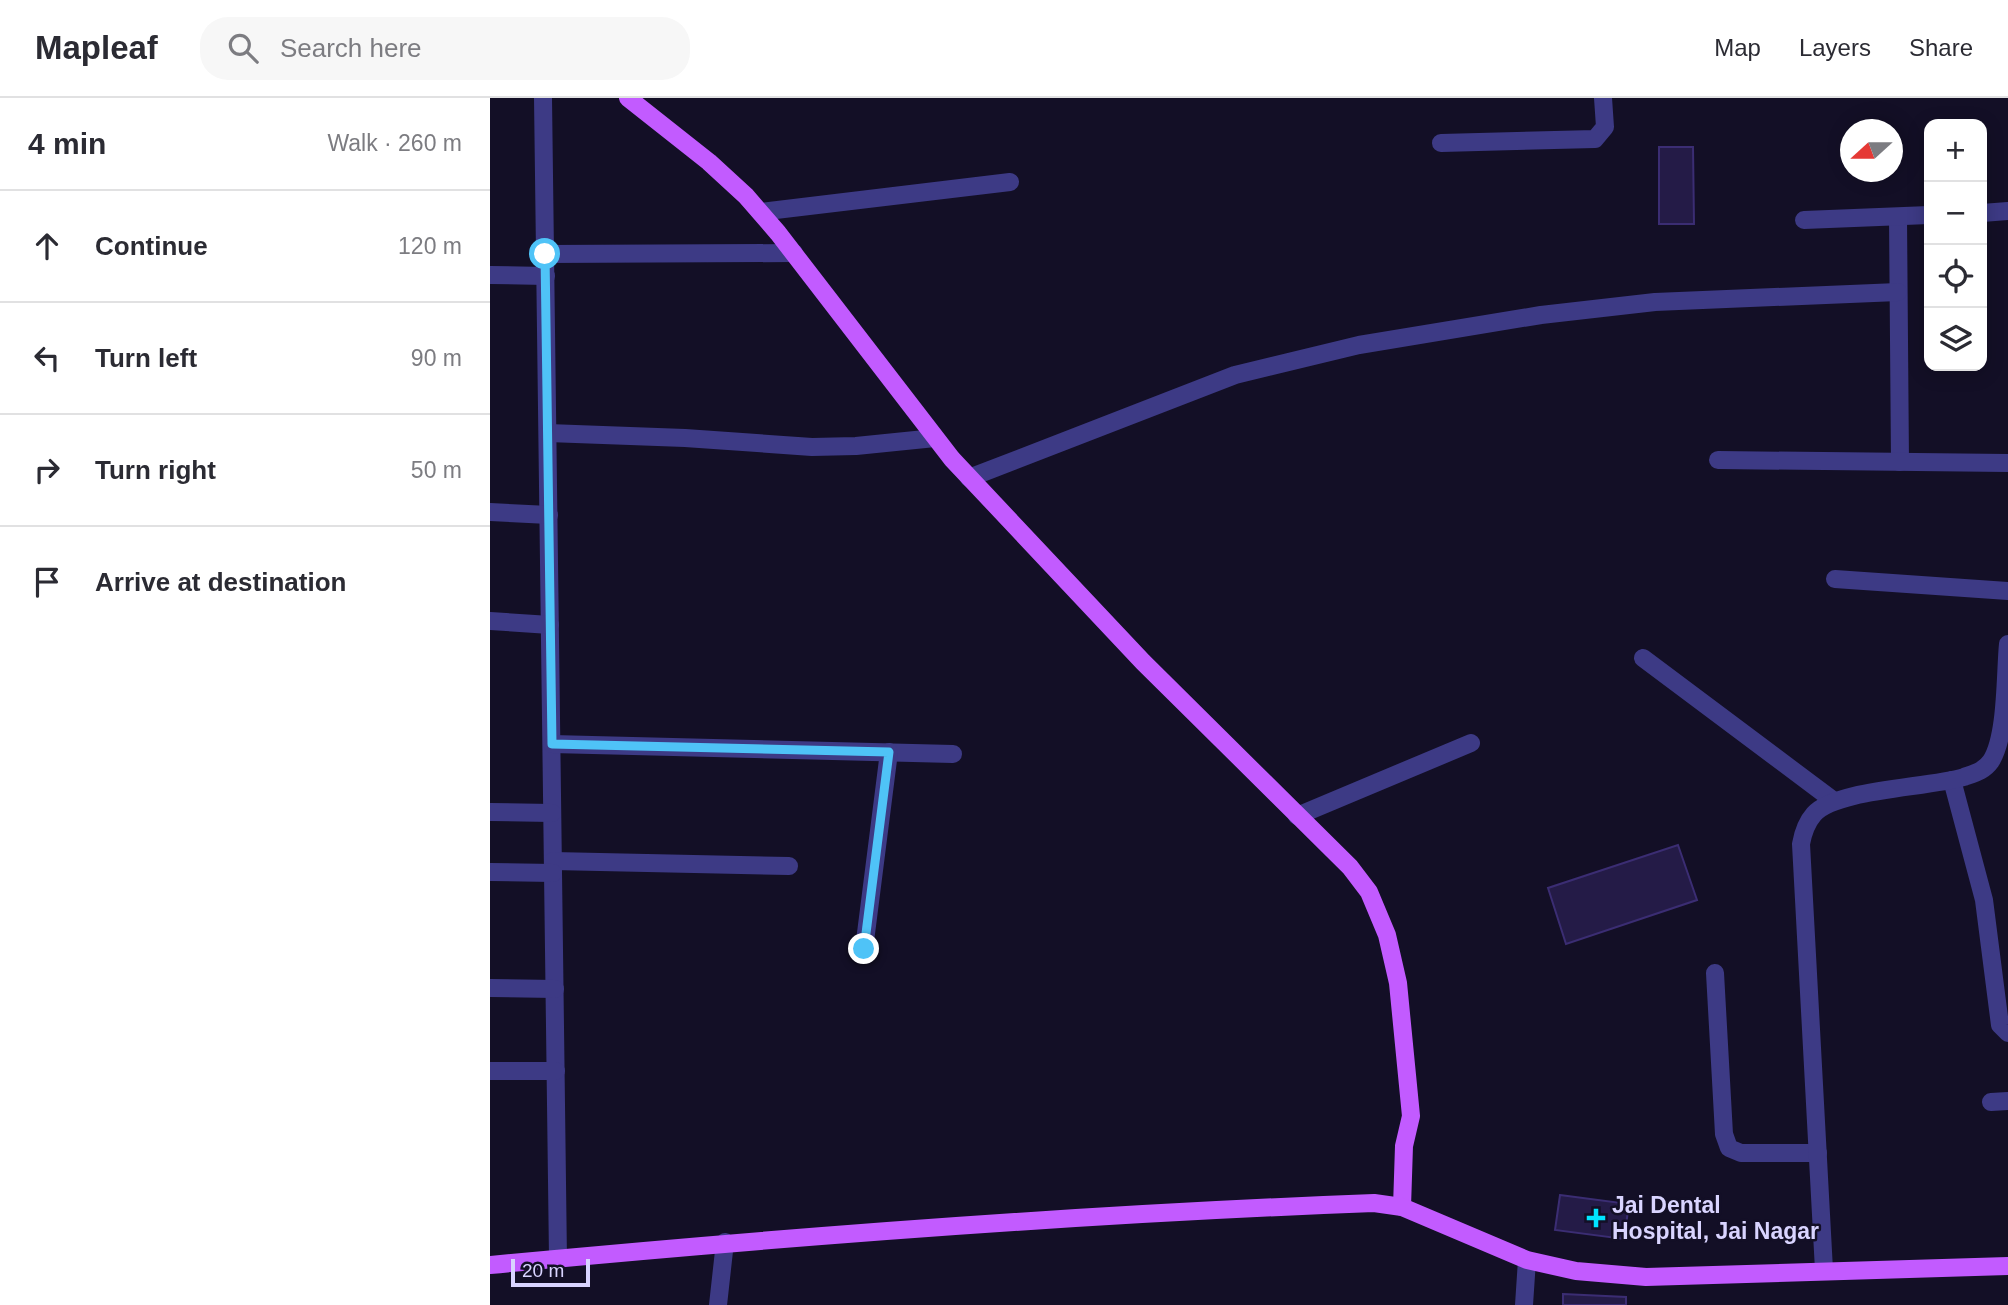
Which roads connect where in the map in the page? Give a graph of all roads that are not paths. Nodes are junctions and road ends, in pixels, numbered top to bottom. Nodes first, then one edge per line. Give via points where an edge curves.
1 (543, 98) edge
2 (628, 98) edge
3 (1603, 98) edge
4 (1441, 143) dead end
5 (1010, 182) dead end
6 (2008, 211) edge
7 (760, 212) junction
8 (1987, 213) edge
9 (1924, 215) edge
10 (1898, 216) junction
11 (1804, 220) dead end
12 (794, 253) junction
13 (545, 254) junction
14 (490, 275) edge
15 (546, 276) junction
16 (1898, 292) junction
17 (548, 433) junction
18 (935, 438) junction
19 (1718, 460) dead end
20 (1900, 462) junction
21 (2008, 463) edge
22 (969, 478) junction
23 (490, 512) edge
24 (549, 515) junction
25 (1835, 579) dead end
26 (2008, 591) edge
27 (490, 621) edge
28 (550, 625) junction
29 (2008, 644) edge
30 (1643, 658) dead end
31 (1471, 743) dead end
32 (552, 744) junction
33 (889, 752) junction
34 (953, 754) dead end
35 (1952, 780) junction
36 (1834, 801) junction
37 (490, 812) edge
38 (552, 813) junction
39 (1297, 816) junction
40 (789, 866) dead end
41 (553, 867) junction
42 (490, 872) edge
43 (864, 949) dead end
44 (1715, 973) dead end
45 (490, 988) edge
46 (555, 989) junction
47 (2008, 1033) edge
48 (490, 1071) edge
49 (556, 1071) junction
50 (1818, 1153) junction
51 (1402, 1207) junction
52 (725, 1242) junction
53 (558, 1259) junction
54 (1527, 1260) junction
55 (490, 1265) edge
56 (2008, 1266) edge
57 (1824, 1270) junction
58 (718, 1305) edge
59 (1524, 1305) edge

1 - 13 street
2 - 7 main road via 709,162
3 - 4 street via 1605,127 1595,139
5 - 7 street
6 - 8 street
7 - 12 main road
9 - 10 street
10 - 11 street
10 - 16 street
12 - 13 street
12 - 18 main road
13 - 15 street
14 - 15 street
15 - 17 street
16 - 20 street
16 - 22 street via 1656,302 1541,315 1359,345 1236,375
17 - 18 street via 811,447
17 - 24 street
18 - 22 main road
19 - 20 street
20 - 21 street
22 - 39 main road
23 - 24 street
24 - 28 street
25 - 26 street
27 - 28 street
28 - 32 street
29 - 35 street via 2001,728 1993,759 1983,771
30 - 36 street
31 - 39 street
32 - 33 street
32 - 38 street
33 - 34 street
33 - 43 street
35 - 36 street
35 - 47 street via 1983,900 2000,1025
36 - 50 street via 1815,813 1804,828 1801,844
37 - 38 street
38 - 41 street
39 - 51 main road via 1362,884 1388,935 1411,1104
40 - 41 street
41 - 42 street
41 - 46 street
44 - 50 street via 1724,1134 1729,1148 1741,1153
45 - 46 street
46 - 49 street
48 - 49 street
49 - 53 street
50 - 57 street
51 - 52 main road via 1374,1203 1244,1208
51 - 54 main road
52 - 53 main road
52 - 58 street
53 - 55 main road
54 - 57 main road via 1576,1271 1646,1277
54 - 59 street
56 - 57 main road

